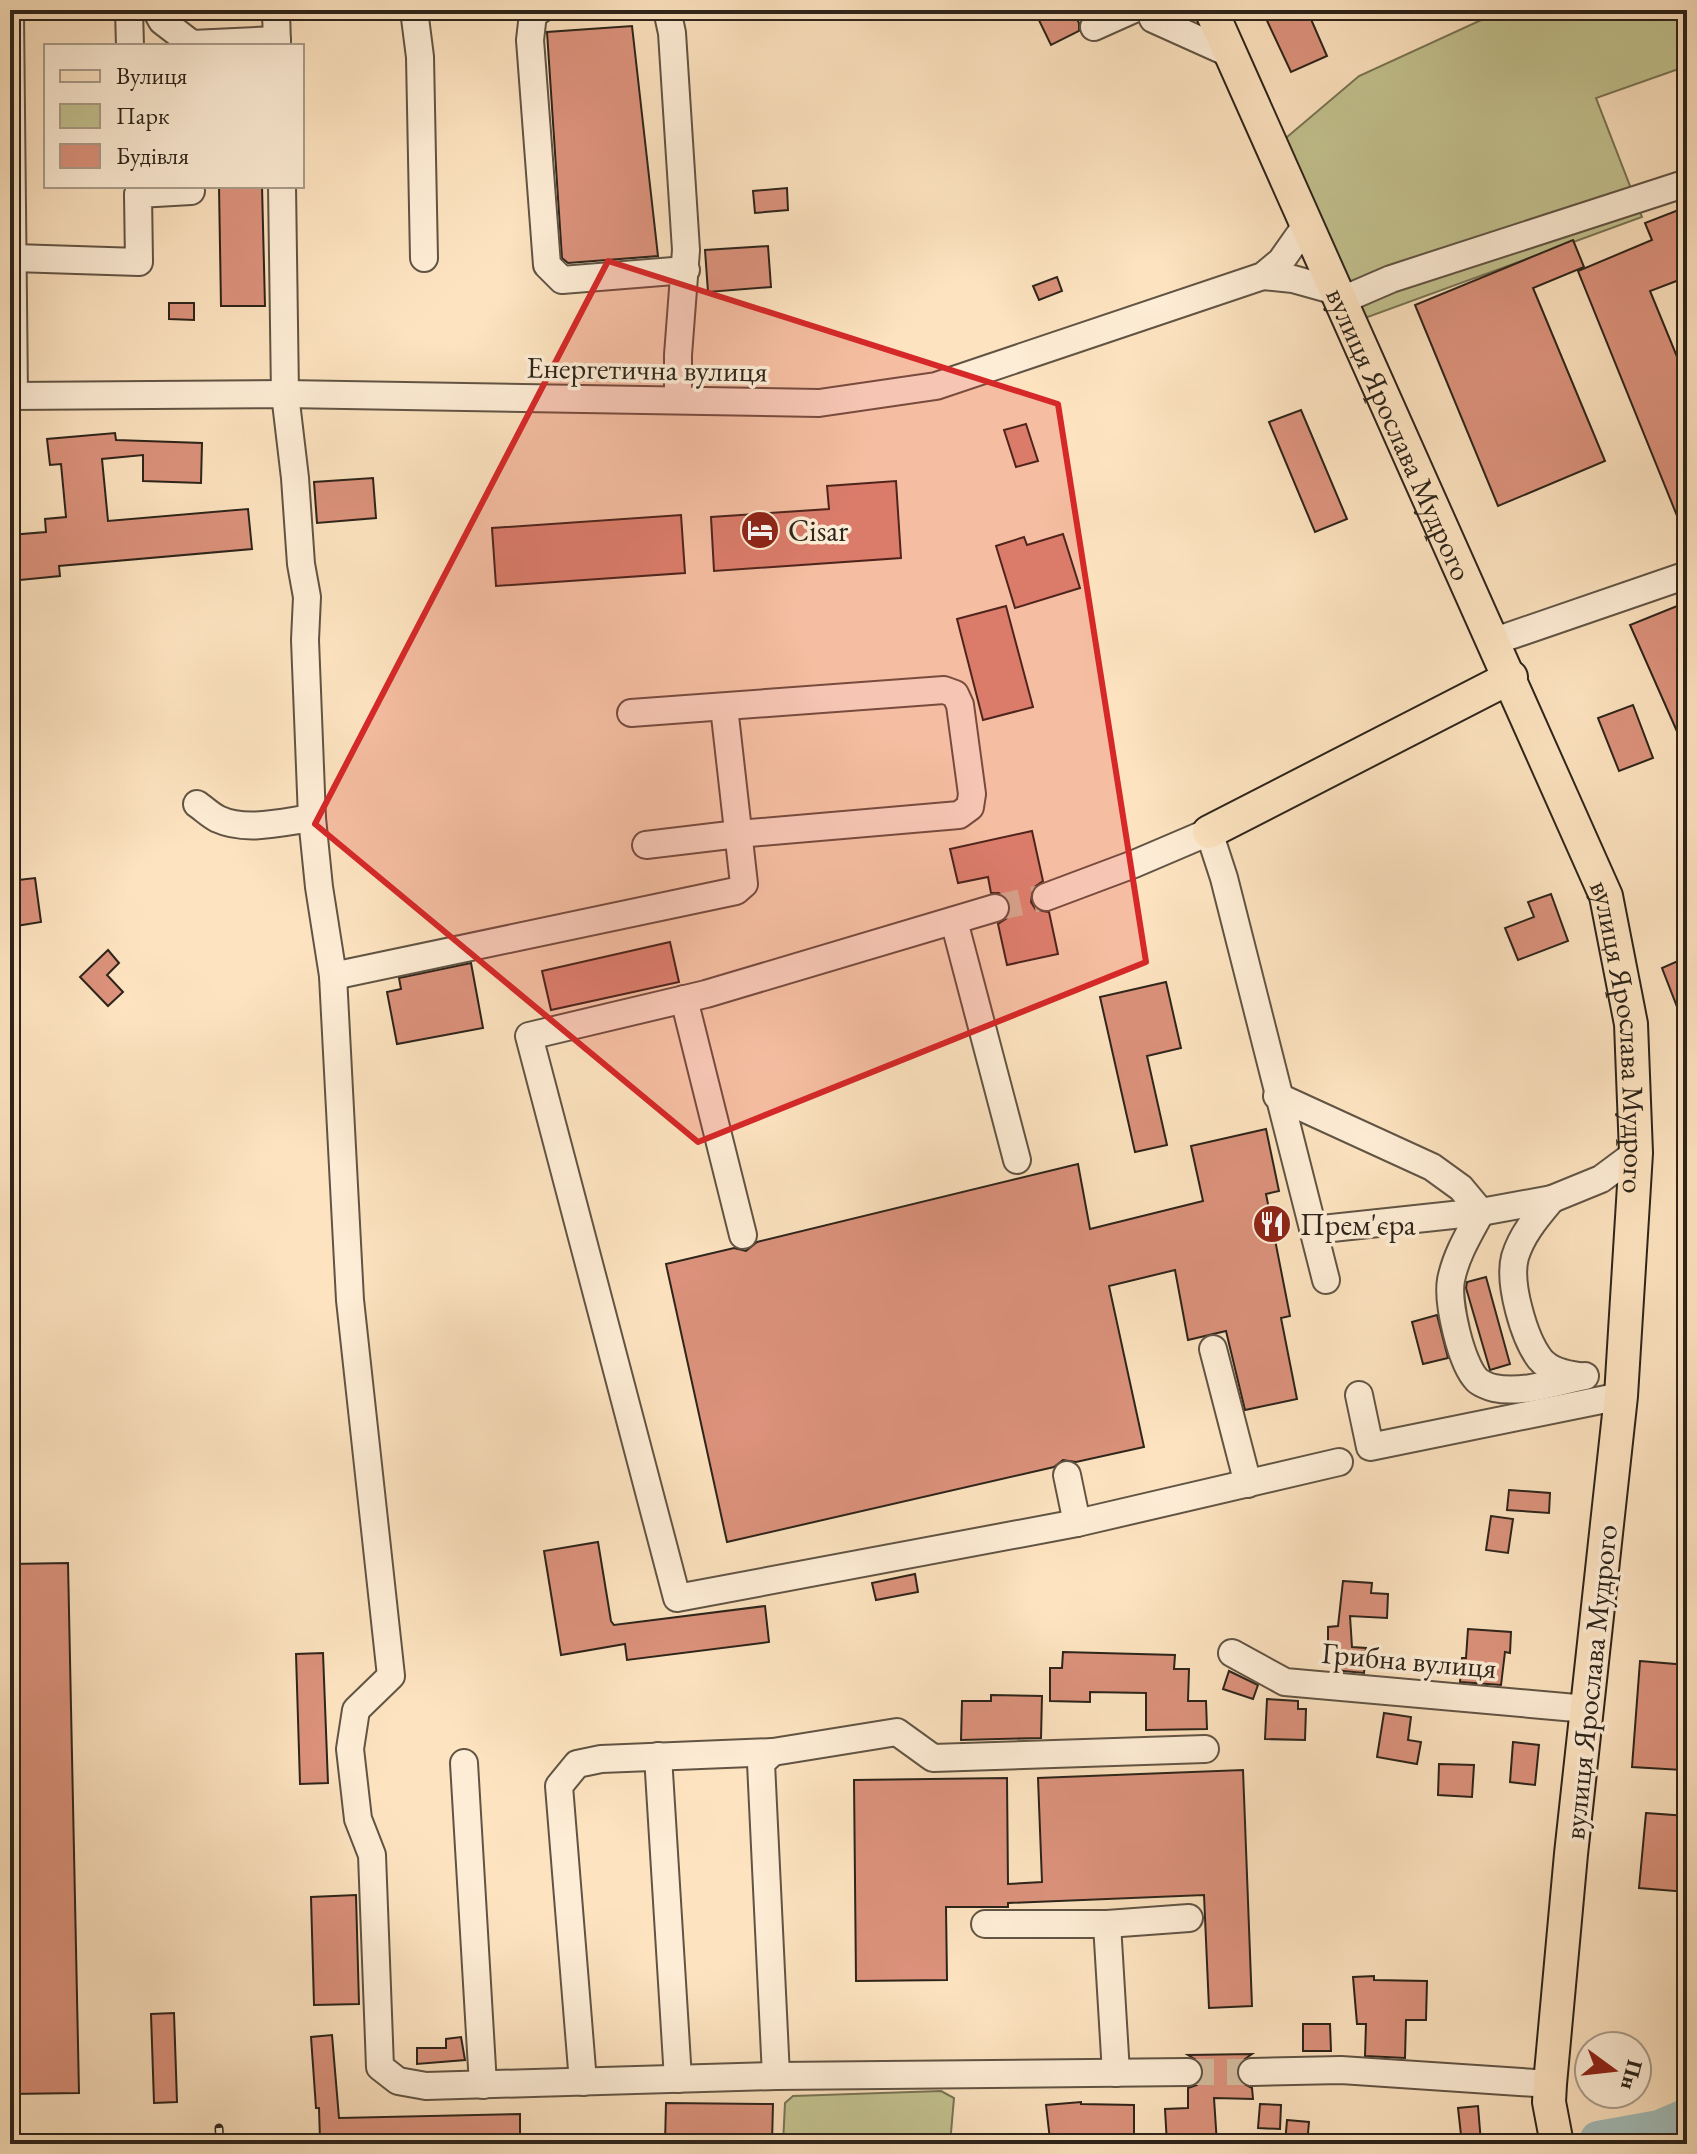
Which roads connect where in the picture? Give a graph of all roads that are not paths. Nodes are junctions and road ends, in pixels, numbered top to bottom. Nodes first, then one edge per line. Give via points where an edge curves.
1 (129, 10) edge
2 (156, 10) edge
3 (276, 10) edge
4 (414, 10) edge
5 (540, 10) edge
6 (667, 10) edge
7 (1132, 10) edge
8 (1149, 10) edge
9 (1211, 10) edge
10 (10, 16) edge
11 (1094, 27) dead end
12 (277, 43) edge
13 (130, 44) edge
14 (1233, 55) junction
15 (1687, 183) edge
16 (282, 188) edge
17 (191, 191) dead end
18 (1307, 224) junction
19 (14, 258) junction
20 (424, 258) dead end
21 (686, 270) junction
22 (1263, 276) junction
23 (1338, 296) junction
24 (285, 394) junction
25 (12, 396) edge
26 (678, 400) junction
27 (1687, 575) edge
28 (1495, 641) junction
29 (1511, 677) junction
30 (724, 707) junction
31 (631, 713) dead end
32 (197, 804) dead end
33 (312, 818) junction
34 (1209, 832) junction
35 (738, 834) junction
36 (646, 845) dead end
37 (1046, 897) tunnel mouth
38 (995, 908) tunnel mouth
39 (954, 921) junction
40 (333, 976) junction
41 (684, 999) junction
42 (1277, 1096) junction
43 (1636, 1153) junction
44 (1017, 1160) dead end
45 (1552, 1199) junction
46 (1481, 1212) junction
47 (1313, 1230) junction
48 (743, 1235) dead end
49 (1326, 1280) dead end
50 (1213, 1349) dead end
51 (1585, 1376) junction
52 (1622, 1383) junction
53 (1359, 1395) dead end
54 (1339, 1462) dead end
55 (1067, 1475) dead end
56 (1248, 1484) junction
57 (1077, 1523) junction
58 (1232, 1653) dead end
59 (1587, 1709) junction
60 (1205, 1749) dead end
61 (773, 1752) junction
62 (658, 1756) junction
63 (464, 1763) dead end
64 (1189, 1918) dead end
65 (985, 1924) dead end
66 (1107, 1924) junction
67 (1188, 2072) tunnel mouth
68 (1252, 2072) tunnel mouth
69 (1116, 2073) junction
70 (776, 2076) junction
71 (678, 2079) junction
72 (583, 2082) junction
73 (1550, 2084) junction
74 (483, 2085) junction
75 (1557, 2144) edge

1 - 13 street
2 - 12 street via 192,44
3 - 12 street
4 - 20 street via 420,57
5 - 21 street via 533,14 530,40 547,265 562,280
6 - 21 street
7 - 11 street
8 - 14 street via 1153,19
9 - 14 main road, вулиця Ярослава Мудрого
10 - 19 street
14 - 18 main road, вулиця Ярослава Мудрого
15 - 23 street
16 - 24 street
17 - 19 street via 138,194 139,262
18 - 22 street, Енергетична вулиця via 1281,261
18 - 23 main road, вулиця Ярослава Мудрого
19 - 25 street
21 - 26 street
22 - 23 street, Енергетична вулиця via 1293,279
22 - 26 street, Енергетична вулиця via 936,386 819,403
23 - 28 main road, вулиця Ярослава Мудрого
24 - 25 street, Енергетична вулиця
24 - 26 street, Енергетична вулиця
24 - 33 street via 307,597
27 - 28 street
28 - 29 main road, вулиця Ярослава Мудрого
29 - 34 main road
29 - 43 main road, вулиця Ярослава Мудрого via 1606,896 1631,1024
30 - 31 street
30 - 35 street
30 - 35 street via 944,690 955,694 960,705 972,794 970,807 959,815
32 - 33 street via 218,819 239,824
33 - 40 street
34 - 37 street
34 - 42 street
35 - 36 street
35 - 40 street via 744,884 736,891
38 - 39 street
39 - 41 street
39 - 44 street
40 - 74 street via 350,1300 391,1676 356,1710 350,1749 358,1819 372,1855 380,2067 398,2081 426,2086
41 - 48 street
41 - 57 street via 529,1036 677,1598
42 - 46 street via 1432,1167 1461,1188
42 - 47 street
43 - 45 street via 1601,1179
43 - 52 main road, вулиця Ярослава Мудрого
45 - 46 street
45 - 51 street via 1527,1228 1515,1259 1514,1291 1540,1359 1560,1374
46 - 47 street
46 - 51 street via 1450,1283 1459,1338 1477,1380 1515,1390
47 - 49 street
50 - 56 street
51 - 52 street
52 - 53 street via 1370,1447
52 - 59 main road, вулиця Ярослава Мудрого
54 - 56 street
55 - 57 street
56 - 57 street
58 - 59 street, Грибна вулиця via 1285,1682
59 - 73 main road, вулиця Ярослава Мудрого
60 - 61 street via 933,1758 897,1732
61 - 62 street
61 - 70 street via 761,1763
62 - 71 street
62 - 72 street via 577,1764 559,1786
63 - 74 street
64 - 66 street
65 - 66 street
66 - 69 street
67 - 69 street
68 - 73 street via 1341,2070
69 - 70 street
70 - 71 street
71 - 72 street
72 - 74 street
73 - 75 main road, вулиця Ярослава Мудрого

